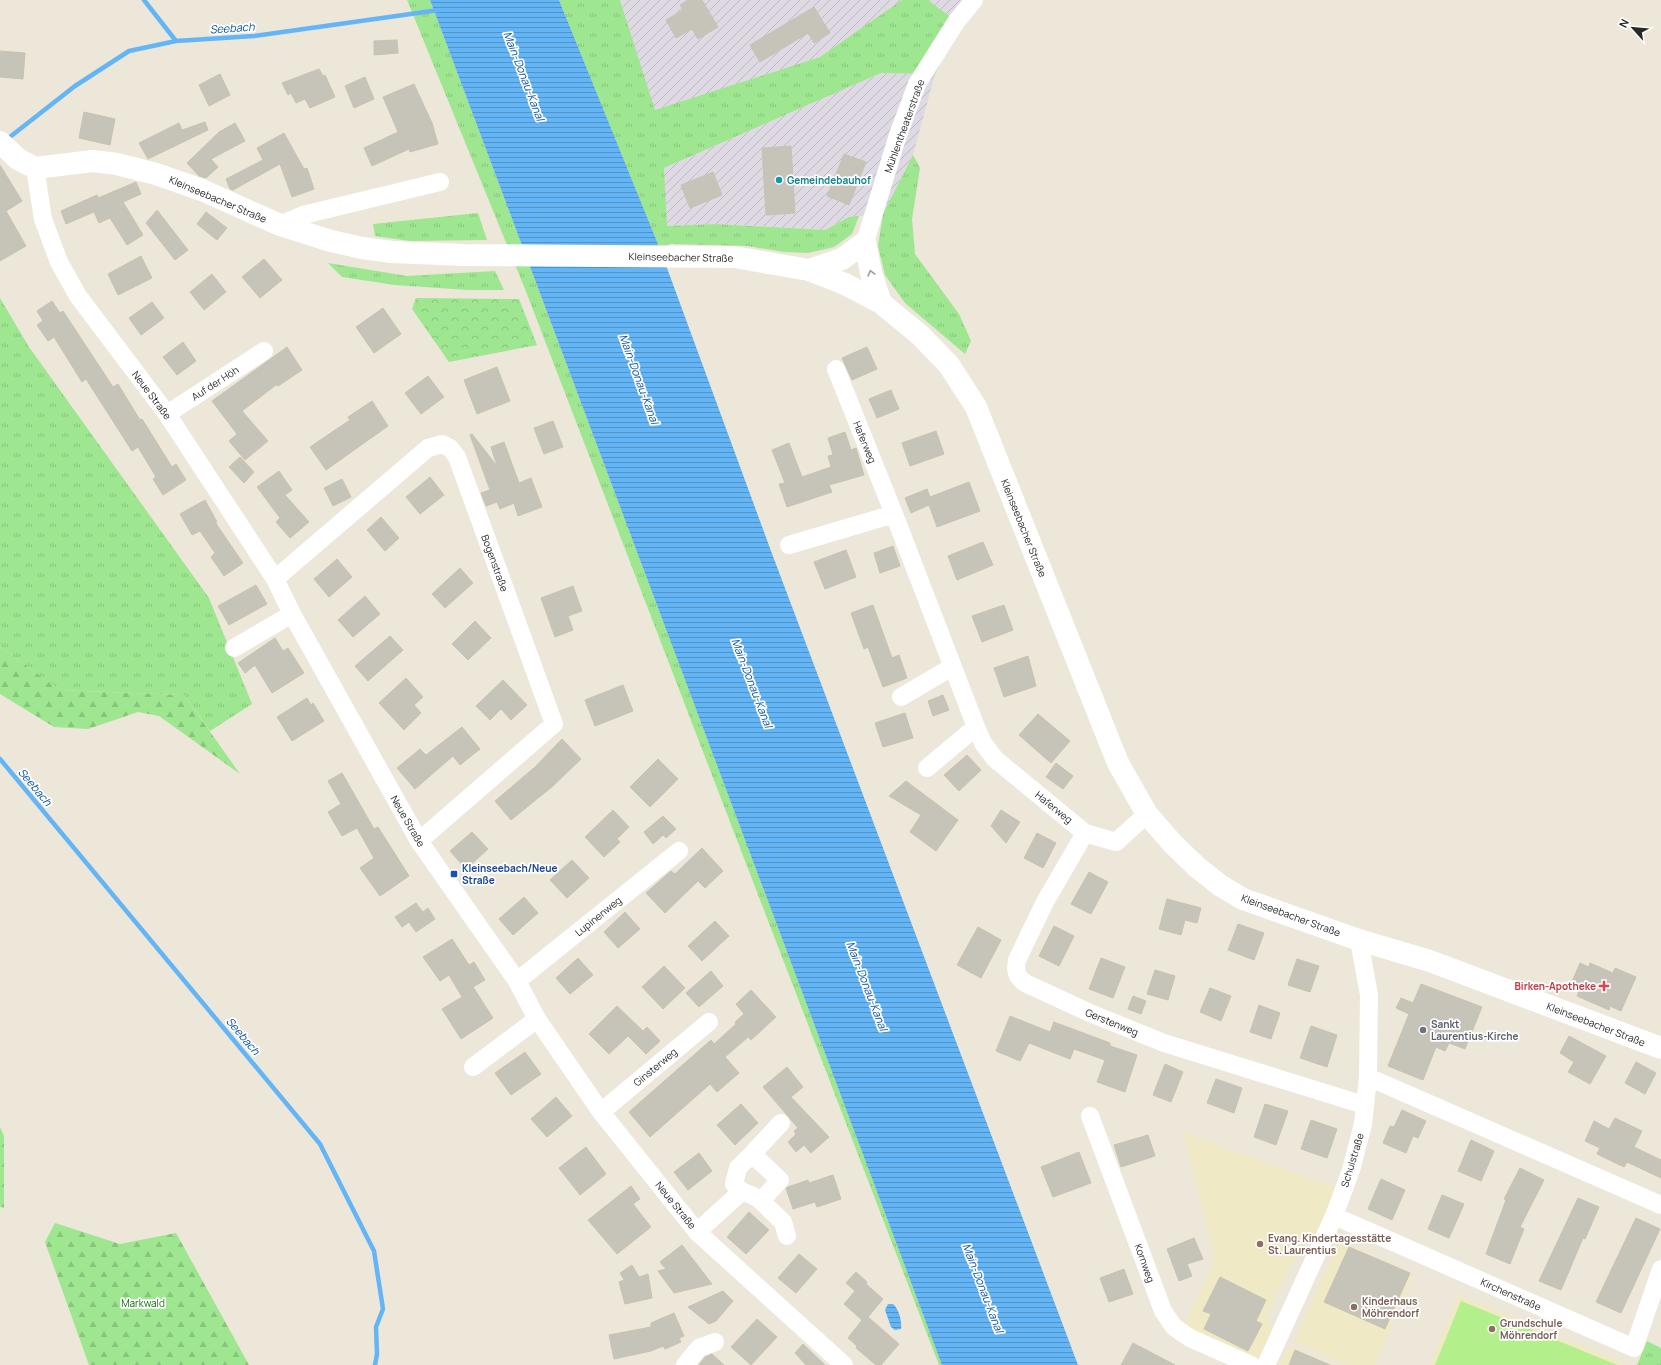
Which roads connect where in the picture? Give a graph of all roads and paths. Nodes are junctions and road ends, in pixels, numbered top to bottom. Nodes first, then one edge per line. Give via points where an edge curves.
1 (974, 0) edge
2 (0, 142) edge
3 (26, 163) junction
4 (440, 182) dead end
5 (280, 225) junction
6 (865, 242) junction
7 (809, 270) junction
8 (881, 303) junction
9 (264, 351) dead end
10 (836, 369) dead end
11 (167, 414) junction
12 (894, 514) junction
13 (789, 545) dead end
14 (275, 579) junction
15 (292, 614) junction
16 (234, 648) dead end
17 (952, 667) junction
18 (901, 697) dead end
19 (976, 727) junction
20 (927, 768) dead end
21 (1147, 814) junction
22 (1085, 833) junction
23 (419, 841) junction
24 (679, 851) dead end
25 (1359, 940) junction
26 (517, 981) junction
27 (537, 1019) junction
28 (709, 1022) dead end
29 (1661, 1048) edge
30 (473, 1067) dead end
31 (1368, 1077) junction
32 (1364, 1105) junction
33 (601, 1112) junction
34 (1090, 1116) dead end
35 (781, 1123) dead end
36 (752, 1154) junction
37 (741, 1192) junction
38 (761, 1202) junction
39 (1661, 1205) edge
40 (1334, 1216) junction
41 (697, 1232) junction
42 (787, 1236) dead end
43 (1661, 1269) edge
44 (715, 1342) dead end
45 (685, 1365) edge
46 (844, 1365) edge
47 (1251, 1365) edge
48 (1266, 1365) edge

1 - 6 street, Mühlentheaterstraße via 956,22 917,84 898,135
2 - 3 street
3 - 5 street, Kleinseebacher Straße via 93,161 117,164 202,190
3 - 11 street, Neue Straße via 59,262 78,296
4 - 5 street, Kleinseebacher Straße via 303,215
5 - 7 street, Kleinseebacher Straße via 331,241 377,250 487,255 734,257
6 - 7 street via 842,259
8 -> 6 street via 870,273
7 - 8 street, Kleinseebacher Straße via 846,284
8 - 21 street, Kleinseebacher Straße via 920,335 949,365 976,407 1118,763
9 - 11 street, Auf der Höh
10 - 12 street, Haferweg
11 - 14 street, Neue Straße
12 - 13 street
12 - 17 street, Haferweg
14 - 15 street, Neue Straße
14 - 23 street, Bogenstraße via 428,448 442,444 450,448 456,457 554,724
15 - 16 street
15 - 23 street, Neue Straße
17 - 18 street
17 - 19 street, Haferweg
19 - 20 street
19 - 22 street, Haferweg via 983,743 995,759
21 - 22 street, Haferweg via 1116,842
21 - 25 street, Kleinseebacher Straße via 1173,844 1221,886 1243,899
22 - 32 street, Gerstenweg via 1045,902 1018,960 1018,978 1090,1013 1164,1043
23 - 26 street, Neue Straße
24 - 26 street, Lupinenweg
25 - 29 street, Kleinseebacher Straße via 1430,961
25 - 31 street, Schulstraße via 1369,995
26 - 27 street, Neue Straße
27 - 30 street
27 - 33 street, Neue Straße
28 - 33 street, Ginsterweg
31 - 32 street, Schulstraße
31 - 39 street
32 - 40 street, Schulstraße via 1363,1124 1353,1162
33 - 41 street, Neue Straße
34 - 47 street, Kornweg via 1163,1312 1174,1327 1190,1338
35 - 36 street
36 - 37 street via 738,1168 734,1184
36 - 38 street via 780,1180
37 - 38 street via 754,1195
37 - 41 street
38 - 42 street via 782,1222
40 - 43 street, Kirchenstraße via 1634,1348
40 - 48 street, Schulstraße
41 - 46 street, Neue Straße
44 - 45 street via 699,1348

